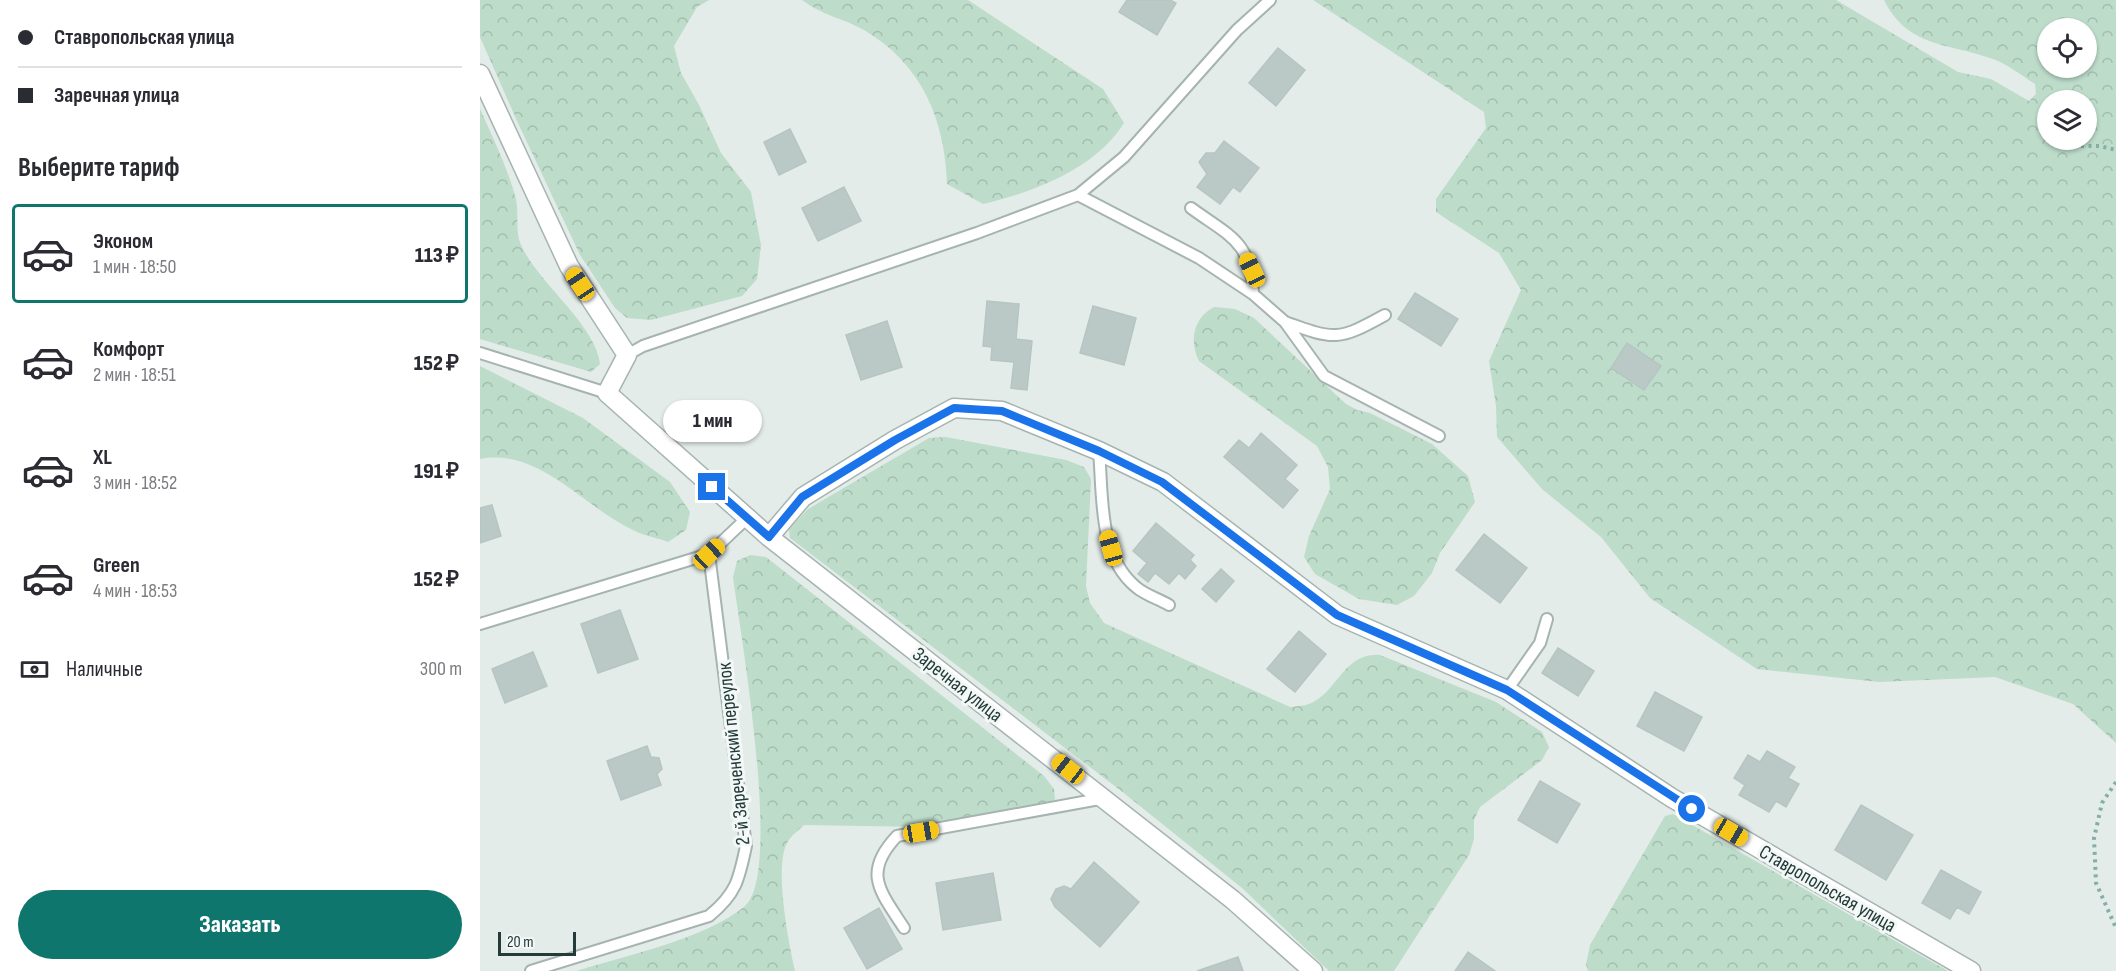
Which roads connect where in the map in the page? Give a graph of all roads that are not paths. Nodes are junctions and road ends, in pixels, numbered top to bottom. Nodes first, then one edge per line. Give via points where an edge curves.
1 (1270, 0) edge
2 (480, 74) edge
3 (1078, 195) junction
4 (1191, 208) dead end
5 (1253, 294) junction
6 (1385, 315) dead end
7 (1285, 322) junction
8 (480, 353) edge
9 (627, 355) junction
10 (607, 393) junction
11 (1439, 436) dead end
12 (1099, 451) junction
13 (747, 518) junction
14 (769, 537) junction
15 (709, 554) junction
16 (1169, 605) dead end
17 (1547, 619) dead end
18 (480, 624) edge
19 (1507, 690) junction
20 (1105, 798) junction
21 (904, 928) dead end
22 (531, 971) edge
23 (1313, 971) edge
24 (1971, 971) edge

1 - 3 lane via 1237,30 1124,157
2 - 9 street via 568,266
3 - 5 lane via 1199,258
3 - 9 lane via 643,346
4 - 5 lane via 1241,245 1252,270
5 - 7 lane
6 - 7 lane via 1348,335 1324,337
7 - 11 lane via 1324,376
8 - 10 lane
9 - 10 street
10 - 13 street, Заречная улица
12 - 14 street, Ставропольская улица via 1002,411 954,408 802,497
12 - 16 lane via 1106,529 1116,566 1137,588
12 - 19 street, Ставропольская улица via 1162,482 1337,615
13 - 14 street, Заречная улица
13 - 15 lane
14 - 20 street, Заречная улица
15 - 18 lane
15 - 22 lane, 2-й Зареченский переулок via 746,846 738,883 727,901 709,916
17 - 19 lane via 1540,643
19 - 24 street, Ставропольская улица via 1672,798
20 - 21 lane via 897,836 882,852 877,870 882,894
20 - 23 street, Заречная улица via 1233,900

